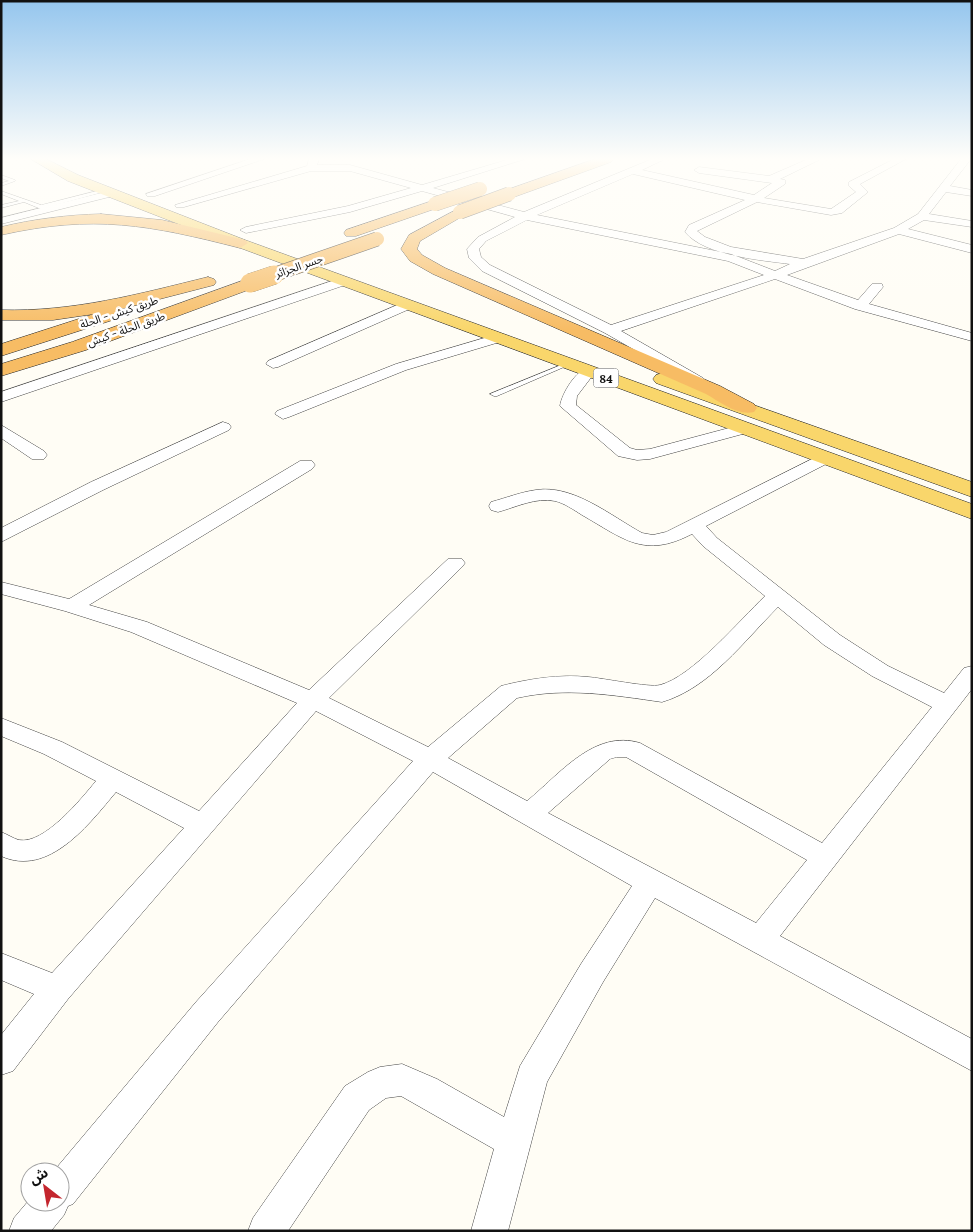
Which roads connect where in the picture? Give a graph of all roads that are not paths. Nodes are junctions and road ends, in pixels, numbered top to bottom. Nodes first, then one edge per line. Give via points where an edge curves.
1 (18, 216) edge
2 (182, 216) edge
3 (203, 216) edge
4 (322, 216) edge
5 (398, 216) edge
6 (447, 216) edge
7 (452, 216) edge
8 (524, 216) edge
9 (528, 216) edge
10 (716, 216) edge
11 (922, 216) edge
12 (925, 216) edge
13 (1, 221) edge
14 (972, 224) edge
15 (898, 230) junction
16 (1, 231) edge
17 (243, 237) junction
18 (972, 249) edge
19 (804, 263) junction
20 (776, 275) junction
21 (243, 278) junction
22 (344, 280) junction
23 (214, 281) junction
24 (877, 287) dead end
25 (409, 304) junction
26 (860, 306) junction
27 (468, 310) dead end
28 (1, 315) edge
29 (610, 330) junction
30 (972, 337) edge
31 (498, 338) junction
32 (1, 350) edge
33 (569, 355) junction
34 (273, 364) dead end
35 (1, 370) edge
36 (589, 371) junction
37 (713, 390) junction
38 (494, 394) dead end
39 (1, 397) edge
40 (282, 414) dead end
41 (745, 419) junction
42 (223, 427) dead end
43 (1, 430) edge
44 (38, 455) dead end
45 (875, 455) junction
46 (824, 458) junction
47 (306, 465) dead end
48 (855, 469) junction
49 (920, 471) junction
50 (903, 486) junction
51 (972, 490) edge
52 (498, 506) dead end
53 (972, 512) edge
54 (695, 525) junction
55 (1, 536) edge
56 (455, 563) dead end
57 (1, 588) edge
58 (776, 597) junction
59 (72, 606) junction
60 (972, 673) edge
61 (312, 701) junction
62 (947, 704) junction
63 (1, 726) edge
64 (430, 759) junction
65 (114, 779) junction
66 (529, 814) junction
67 (202, 825) junction
68 (1, 843) edge
69 (826, 858) junction
70 (650, 882) junction
71 (760, 940) junction
72 (1, 966) edge
73 (56, 989) junction
74 (972, 1056) edge
75 (1, 1060) edge
76 (514, 1141) junction
77 (70, 1179) edge
78 (43, 1212) edge
79 (27, 1231) edge
80 (266, 1231) edge
81 (489, 1231) edge

1 - 13 street
2 - 17 main road
3 - 17 main road
4 - 17 street
5 - 21 highway, جسر الجزائر, bridge
6 - 21 highway, جسر الجزائر, bridge
7 - 37 highway via 414,238 409,248 416,258 439,271
8 - 29 street via 482,239 473,249 475,258 486,268
9 - 20 street via 692,248
10 - 19 street via 693,227 691,232 698,239 723,247
11 - 15 street
12 - 14 street
15 - 18 street
15 - 19 street
16 - 17 highway via 48,222 117,218
17 - 22 main road, 84
17 - 27 main road
19 - 20 street
20 - 26 street
20 - 29 street
21 - 23 highway, طريق كيش - الحلة
21 - 35 highway, طريق الحلة - كيش via 79,346
22 - 25 main road, 84
22 - 39 street
23 - 28 highway via 96,308 45,316
23 - 32 highway, طريق كيش - الحلة
24 - 26 street
25 - 31 main road, 84
25 - 34 street
26 - 30 street
29 - 37 street
31 - 33 main road, 84
31 - 40 street via 401,366
33 - 36 main road, 84
33 - 38 lane
33 - 41 main road
36 - 41 main road, 84
36 - 41 street via 569,396 568,406 624,452 650,454
37 - 41 highway
41 - 45 main road, 84
41 - 46 main road, 84
42 - 55 street via 97,486
43 - 44 street
45 - 48 main road via 879,462 877,466
45 - 49 main road, 84
46 - 48 main road, 84
46 - 54 street
47 - 59 street
48 - 50 main road, 84
49 - 50 main road via 899,475 898,480
49 - 51 main road, 84
50 - 53 main road, 84
52 - 54 street via 537,495 555,495 568,499 636,538 653,541
54 - 58 street via 710,542
56 - 61 street
57 - 59 street
58 - 62 street via 880,671
58 - 64 street via 693,678 662,694 585,684 531,687 509,692
59 - 61 street via 139,627
60 - 62 street
61 - 64 street
61 - 67 street
62 - 69 street
63 - 65 street
64 - 66 street
64 - 77 street via 206,1012
65 - 67 street
65 - 68 street via 62,834 36,848 18,851
66 - 69 street via 601,753 616,748 630,749
66 - 70 street
67 - 73 street
69 - 71 street
70 - 71 street
70 - 76 street via 592,973 532,1077
71 - 74 street
72 - 73 street
73 - 75 street
76 - 80 street via 418,1086 402,1080 380,1083 357,1098
76 - 81 street
78 - 79 street

